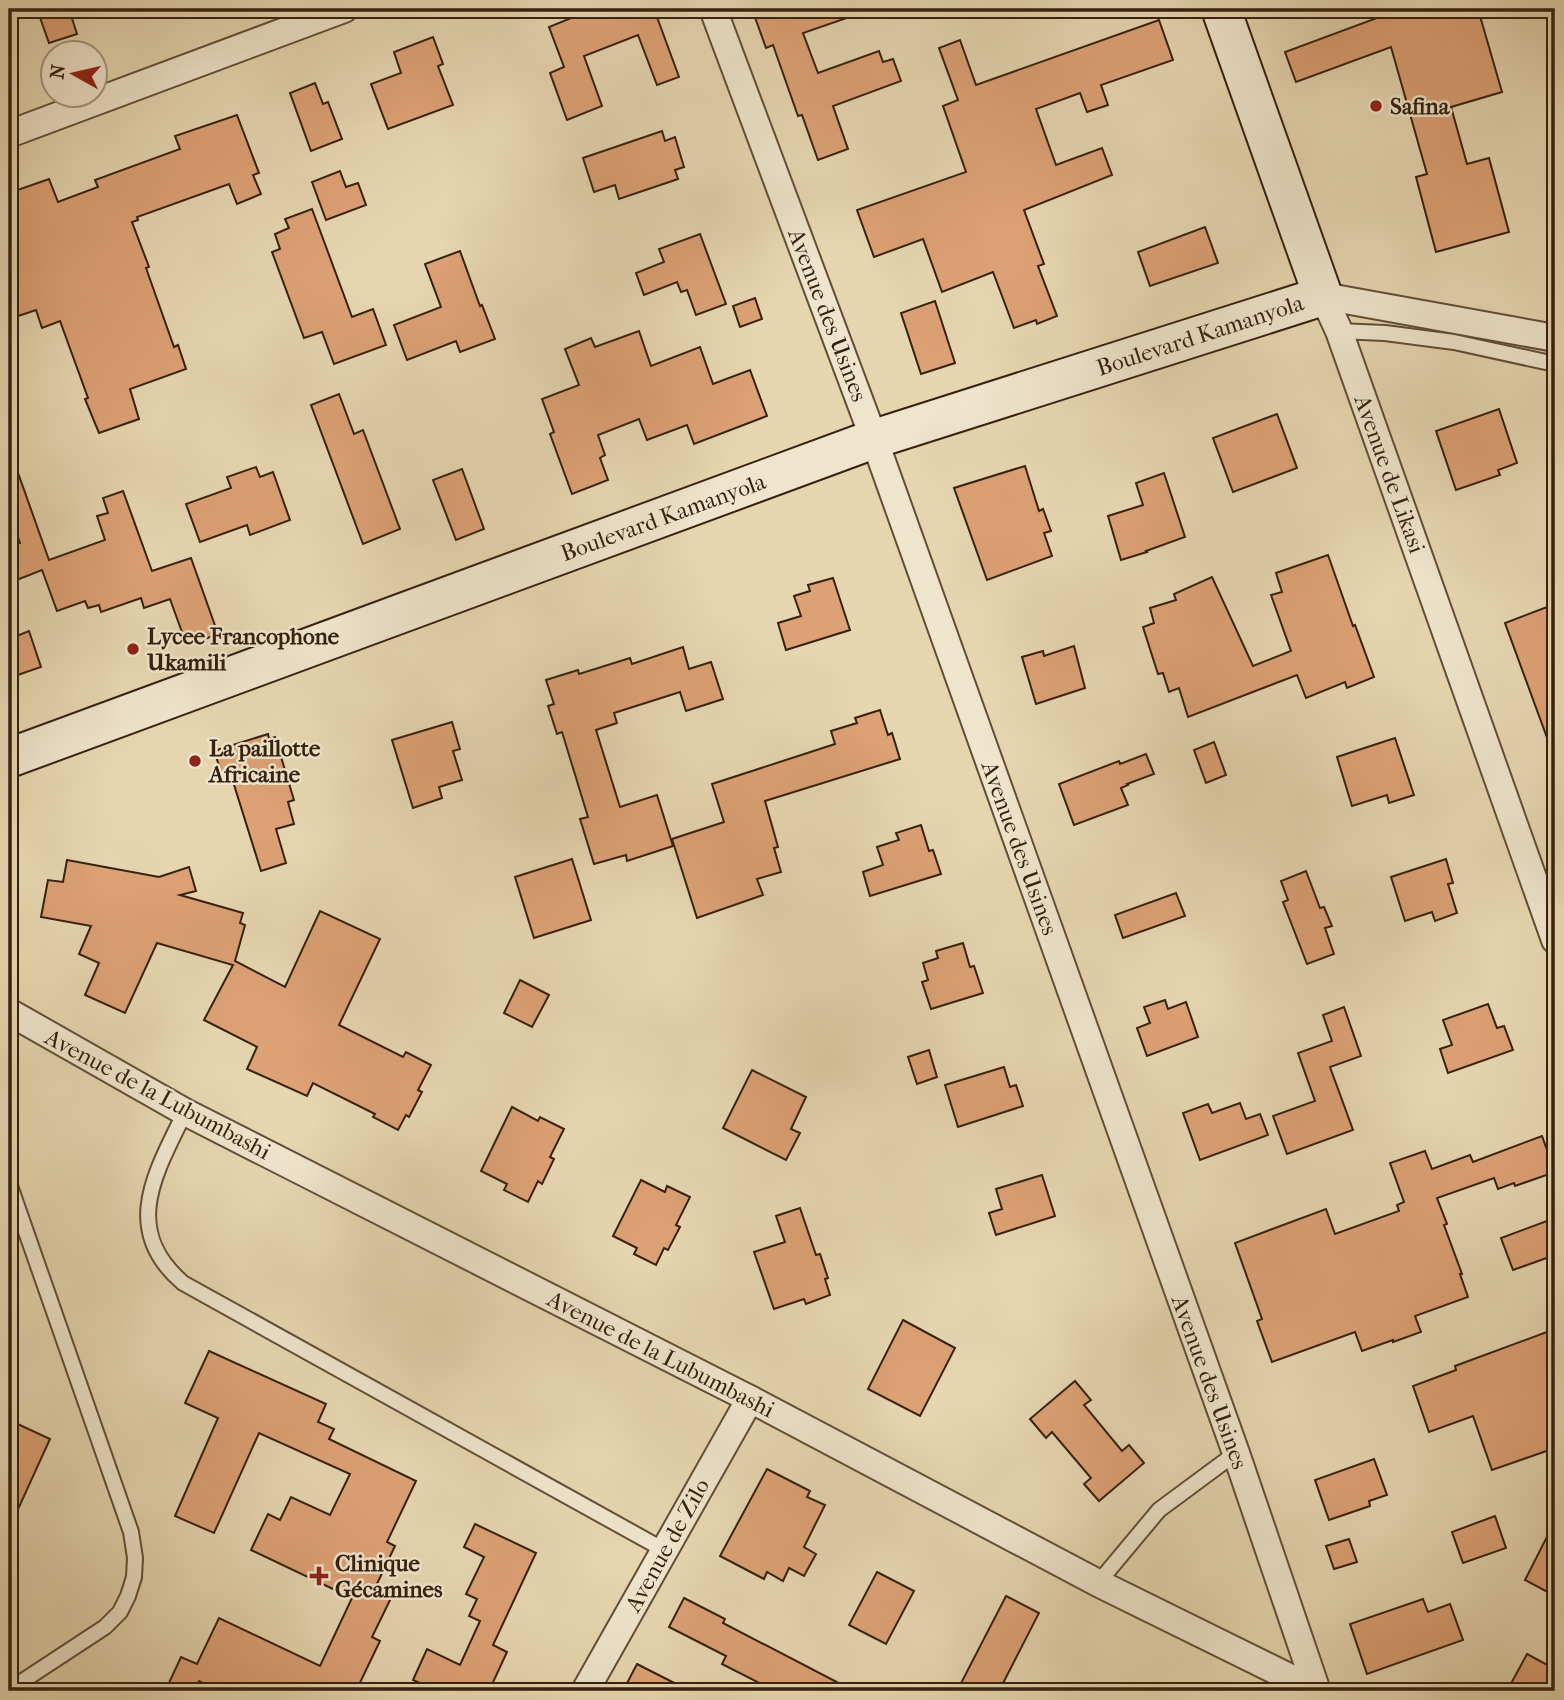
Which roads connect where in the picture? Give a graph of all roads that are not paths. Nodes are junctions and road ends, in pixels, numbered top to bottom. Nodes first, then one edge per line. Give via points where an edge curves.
1 (344, 9) edge
2 (713, 9) edge
3 (1221, 9) edge
4 (9, 134) edge
5 (1323, 296) junction
6 (1339, 331) junction
7 (1555, 338) edge
8 (1555, 364) edge
9 (874, 439) junction
10 (9, 758) edge
11 (1555, 940) edge
12 (9, 1012) edge
13 (185, 1112) junction
14 (9, 1183) edge
15 (750, 1399) junction
16 (1236, 1453) junction
17 (664, 1550) junction
18 (1098, 1583) junction
19 (9, 1690) edge
20 (585, 1691) edge
21 (1317, 1691) edge

1 - 4 street
2 - 9 street, Avenue des Usines
3 - 5 main road, Avenue de Likasi
5 - 6 street, Avenue de Likasi
5 - 7 street
5 - 9 main road, Boulevard Kamanyola
6 - 8 lane via 1454,342
6 - 11 street, Avenue de Likasi
9 - 10 main road, Boulevard Kamanyola
9 - 16 street, Avenue des Usines
12 - 13 street, Avenue de la Lubumbashi
13 - 15 street, Avenue de la Lubumbashi
13 - 17 lane via 156,1174 148,1217 150,1237 160,1259 183,1283
14 - 19 lane via 131,1532 135,1558 134,1577 120,1612 105,1627
15 - 17 street, Avenue de Zilo
15 - 18 street, Avenue de la Lubumbashi
16 - 18 lane via 1159,1510
16 - 21 street, Avenue des Usines
17 - 20 street, Avenue de Zilo
18 - 21 street, Avenue de la Lubumbashi

